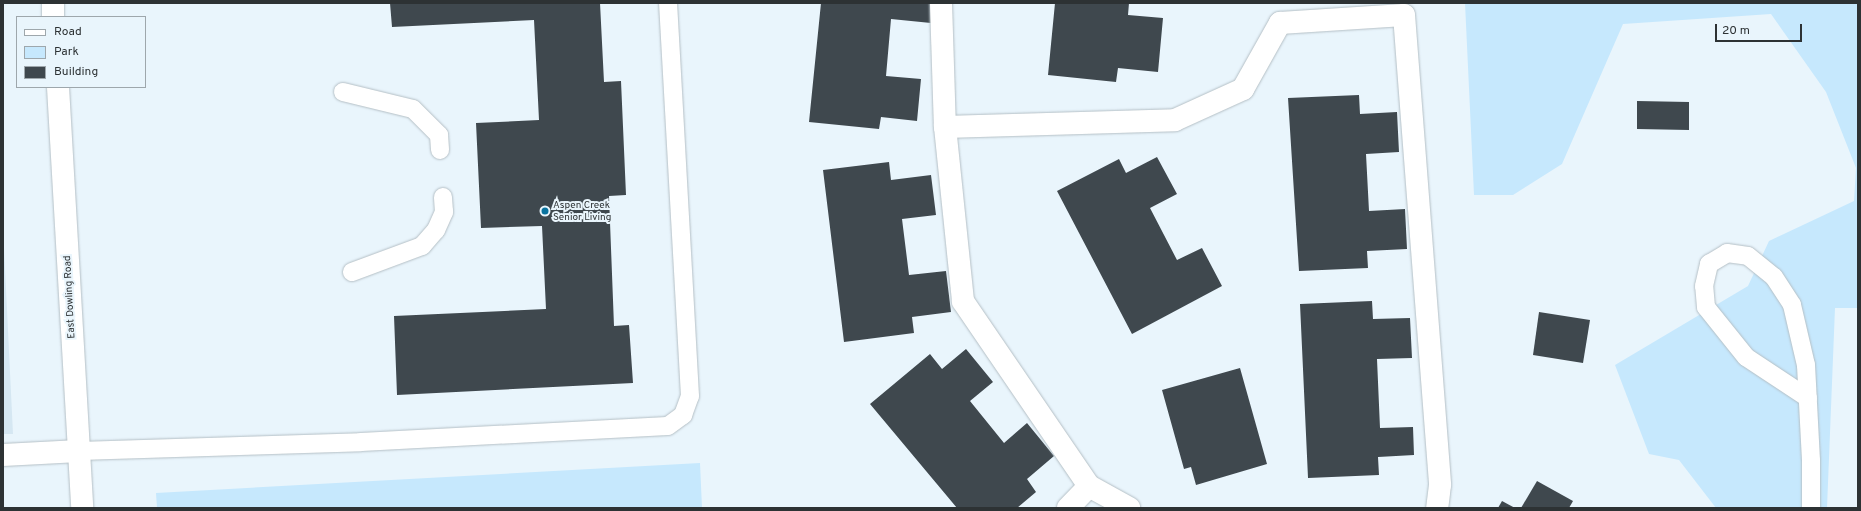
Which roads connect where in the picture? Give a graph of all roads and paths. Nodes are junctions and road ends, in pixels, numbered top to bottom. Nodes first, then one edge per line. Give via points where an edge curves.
1 (53, 3) edge
2 (668, 3) edge
3 (941, 3) edge
4 (53, 16) edge
5 (58, 88) edge
6 (343, 92) dead end
7 (945, 127) junction
8 (440, 150) dead end
9 (443, 198) dead end
10 (352, 272) dead end
11 (1808, 398) junction
12 (79, 451) junction
13 (3, 455) edge
14 (1089, 486) junction
15 (82, 508) edge
16 (1068, 508) edge
17 (1128, 508) edge
18 (1437, 508) edge
19 (1811, 508) edge

1 - 4 street
2 - 12 lane via 690,396 683,415 668,426 361,442
3 - 7 street
5 - 12 street, East Dowling Road
6 - 8 lane via 414,109 439,135
7 - 14 street via 963,301
7 - 18 street via 1175,120 1243,89 1280,23 1404,15 1440,485
9 - 10 lane via 444,212 436,230 422,246
11 - 11 lane via 1806,364 1792,305 1774,277 1748,256 1727,253 1709,264 1704,286 1706,306 1746,357
11 - 19 lane
12 - 13 street
12 - 15 street, East Dowling Road
14 - 16 street
14 - 17 street

